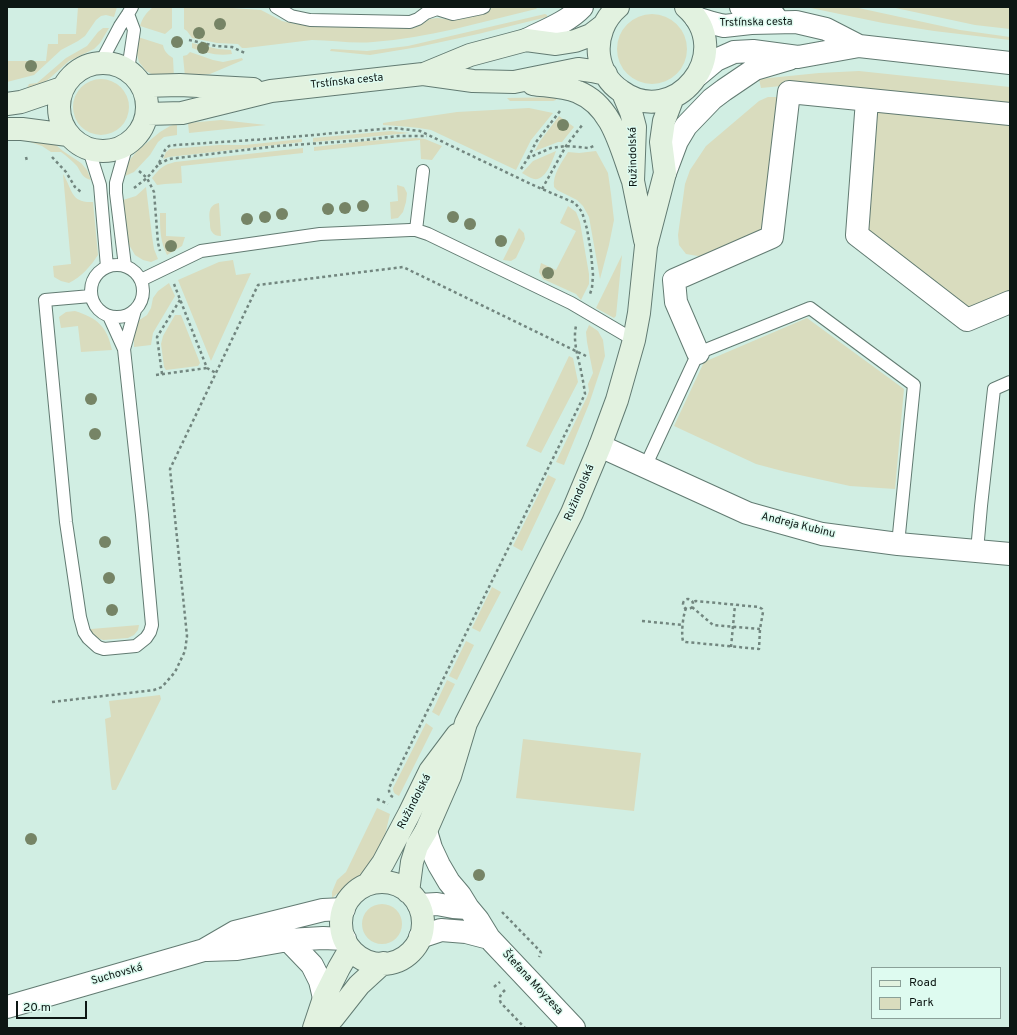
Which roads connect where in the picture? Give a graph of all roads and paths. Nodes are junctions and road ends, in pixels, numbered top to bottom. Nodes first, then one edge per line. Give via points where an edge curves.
1 (276, 7) edge
2 (484, 7) edge
3 (582, 7) edge
4 (741, 7) edge
5 (438, 8) edge
6 (130, 11) edge
7 (613, 12) edge
8 (691, 12) edge
9 (796, 22) junction
10 (189, 40) dead end
11 (526, 40) junction
12 (859, 46) junction
13 (245, 53) dead end
14 (798, 57) junction
15 (101, 62) junction
16 (1010, 63) edge
17 (128, 70) junction
18 (423, 74) junction
19 (606, 74) junction
20 (698, 75) junction
21 (514, 82) junction
22 (143, 86) junction
23 (62, 88) junction
24 (271, 90) junction
25 (623, 93) junction
26 (673, 97) junction
27 (867, 100) junction
28 (7, 104) edge
29 (147, 114) junction
30 (558, 114) dead end
31 (1010, 114) edge
32 (586, 120) dead end
33 (7, 129) edge
34 (68, 135) junction
35 (430, 136) junction
36 (127, 144) junction
37 (598, 144) dead end
38 (566, 146) junction
39 (89, 150) junction
40 (52, 157) dead end
41 (528, 158) junction
42 (158, 165) junction
43 (521, 169) dead end
44 (423, 170) dead end
45 (139, 171) dead end
46 (665, 173) junction
47 (147, 178) junction
48 (633, 181) junction
49 (542, 189) junction
50 (130, 191) dead end
51 (83, 194) dead end
52 (416, 230) junction
53 (646, 246) junction
54 (162, 256) dead end
55 (125, 266) junction
56 (107, 267) junction
57 (141, 280) junction
58 (173, 281) dead end
59 (590, 295) dead end
60 (91, 296) junction
61 (180, 300) junction
62 (1010, 302) edge
63 (135, 310) junction
64 (109, 316) junction
65 (578, 320) dead end
66 (634, 340) junction
67 (124, 349) junction
68 (577, 352) junction
69 (698, 353) junction
70 (586, 356) dead end
71 (207, 368) junction
72 (216, 372) junction
73 (162, 374) junction
74 (156, 375) dead end
75 (1010, 382) edge
76 (600, 446) junction
77 (645, 467) junction
78 (898, 544) junction
79 (977, 551) junction
80 (1010, 554) edge
81 (693, 602) junction
82 (735, 605) junction
83 (692, 607) junction
84 (686, 608) junction
85 (642, 621) dead end
86 (683, 625) junction
87 (733, 627) junction
88 (760, 629) junction
89 (731, 646) junction
90 (52, 702) dead end
91 (466, 723) junction
92 (378, 799) dead end
93 (397, 800) dead end
94 (394, 807) dead end
95 (426, 831) junction
96 (368, 884) junction
97 (414, 898) junction
98 (468, 908) junction
99 (344, 909) junction
100 (420, 938) junction
101 (489, 938) junction
102 (288, 940) junction
103 (348, 944) junction
104 (204, 950) junction
105 (383, 964) junction
106 (502, 994) dead end
107 (324, 998) junction
108 (7, 1007) edge
109 (314, 1028) edge
110 (324, 1028) edge
111 (525, 1028) edge
112 (574, 1028) edge

1 - 5 lane via 291,16 310,20 410,22
2 - 5 lane via 453,14
3 - 11 street via 566,20
4 - 9 street via 767,12
6 - 15 lane
6 - 17 lane via 134,30
7 - 11 main road, Trstínska cesta via 591,35 575,41 556,44
7 - 19 main road via 600,37 600,58
8 - 9 street, Trstínska cesta via 712,24 724,26
8 - 20 main road via 703,33 705,50
9 - 12 street, Trstínska cesta via 826,29
10 - 13 path via 232,47
11 - 18 main road, Trstínska cesta via 470,54
12 - 14 street, Trstínska cesta
12 - 16 street, Trstínska cesta
14 - 20 street, Trstínska cesta via 753,51 734,52 716,60
14 - 46 street via 755,69 712,99 686,126 677,141
15 - 17 main road via 120,65
15 - 23 main road via 82,67
17 - 22 main road
18 - 21 main road, Trstínska cesta via 473,81
18 - 24 main road, Trstínska cesta
19 - 21 main road, Trstínska cesta via 578,69
19 - 25 main road
20 - 26 main road via 687,88
21 - 48 main road via 578,92 599,105 610,119
22 - 24 main road, Trstínska cesta via 180,85
22 - 29 main road
23 - 28 main road
23 - 34 main road via 58,112
24 - 29 main road, Trstínska cesta via 182,113
25 - 26 main road via 647,101
25 - 48 main road, Ružindolská via 632,112 635,127
26 - 46 main road, Ružindolská via 664,121 661,142
27 - 31 street
27 - 62 street via 857,235 967,320
27 - 69 street via 789,92 772,237 674,280 676,302
29 - 36 main road via 137,136
30 - 41 path via 536,142
32 - 38 path
33 - 34 main road
34 - 39 main road
35 - 42 path via 398,136 278,146 169,159
35 - 42 path via 420,131 393,128 176,145 165,150
35 - 49 path
36 - 39 main road via 116,150
36 - 55 lane via 116,182
37 - 38 path via 589,148
38 - 41 path via 551,148
38 - 49 path
39 - 56 lane via 100,185
40 - 51 path
41 - 43 path
42 - 47 path
44 - 52 lane
45 - 47 path
46 - 53 main road, Ružindolská
47 - 50 path
47 - 54 path via 154,192 158,243
48 - 53 main road, Ružindolská
49 - 59 path via 574,203 582,212 591,252 593,275
52 - 57 lane via 320,234 201,251
52 - 66 lane via 571,303
53 - 66 main road, Ružindolská
55 - 56 lane
55 - 57 lane via 135,272
56 - 60 lane via 94,278
57 - 63 lane via 141,301
58 - 61 path
60 - 64 lane via 98,308
60 - 67 lane via 45,300 66,522 80,617 88,638 104,649 136,646 146,638 152,625
61 - 71 path
61 - 73 path via 157,337
63 - 64 lane via 127,315
63 - 67 lane
64 - 67 lane
65 - 68 path via 574,333
66 - 76 main road, Ružindolská
68 - 70 path
68 - 72 path via 403,267 258,285
68 - 93 path via 585,394 389,788 391,796
69 - 77 lane
69 - 78 lane via 810,308 914,385
71 - 72 path
71 - 73 path
72 - 90 path via 170,469 187,636 185,651 175,672 162,687 154,690
73 - 74 path
75 - 79 lane via 994,389
76 - 77 street, Andreja Kubinu
76 - 91 main road, Ružindolská via 572,513
77 - 78 street, Andreja Kubinu via 746,513 822,534
78 - 79 street, Andreja Kubinu
79 - 80 street, Andreja Kubinu
81 - 82 path
81 - 83 path
81 - 84 path via 690,599 685,600 683,605
82 - 87 path
82 - 88 path via 762,609
83 - 84 path
83 - 87 path via 713,626
84 - 86 path
85 - 86 path
86 - 89 path via 683,641
87 - 88 path
87 - 89 path
88 - 89 path via 759,649
91 - 95 main road, Ružindolská via 450,776
91 - 96 main road, Ružindolská via 430,771 383,863
92 - 94 path
95 - 97 main road, Ružindolská via 417,846 412,862
95 - 98 street, Štefana Moyzesa via 439,865
96 - 97 main road via 389,882 399,886
96 - 99 main road via 349,899
97 - 98 street
97 - 100 main road via 422,916
98 - 101 street, Štefana Moyzesa
99 - 103 main road via 342,929
99 - 104 street, Suchovská via 323,910 235,932
100 - 101 street via 441,930 466,932
100 - 105 main road via 416,946 401,959
101 - 112 street, Štefana Moyzesa
102 - 103 street, Suchovská via 323,938
102 - 104 street, Suchovská via 237,949
102 - 107 street via 312,965 320,981
103 - 105 main road via 365,960
103 - 107 main road
104 - 108 street, Suchovská
105 - 110 main road via 359,985
106 - 111 path via 499,1000 501,1004
107 - 109 main road

